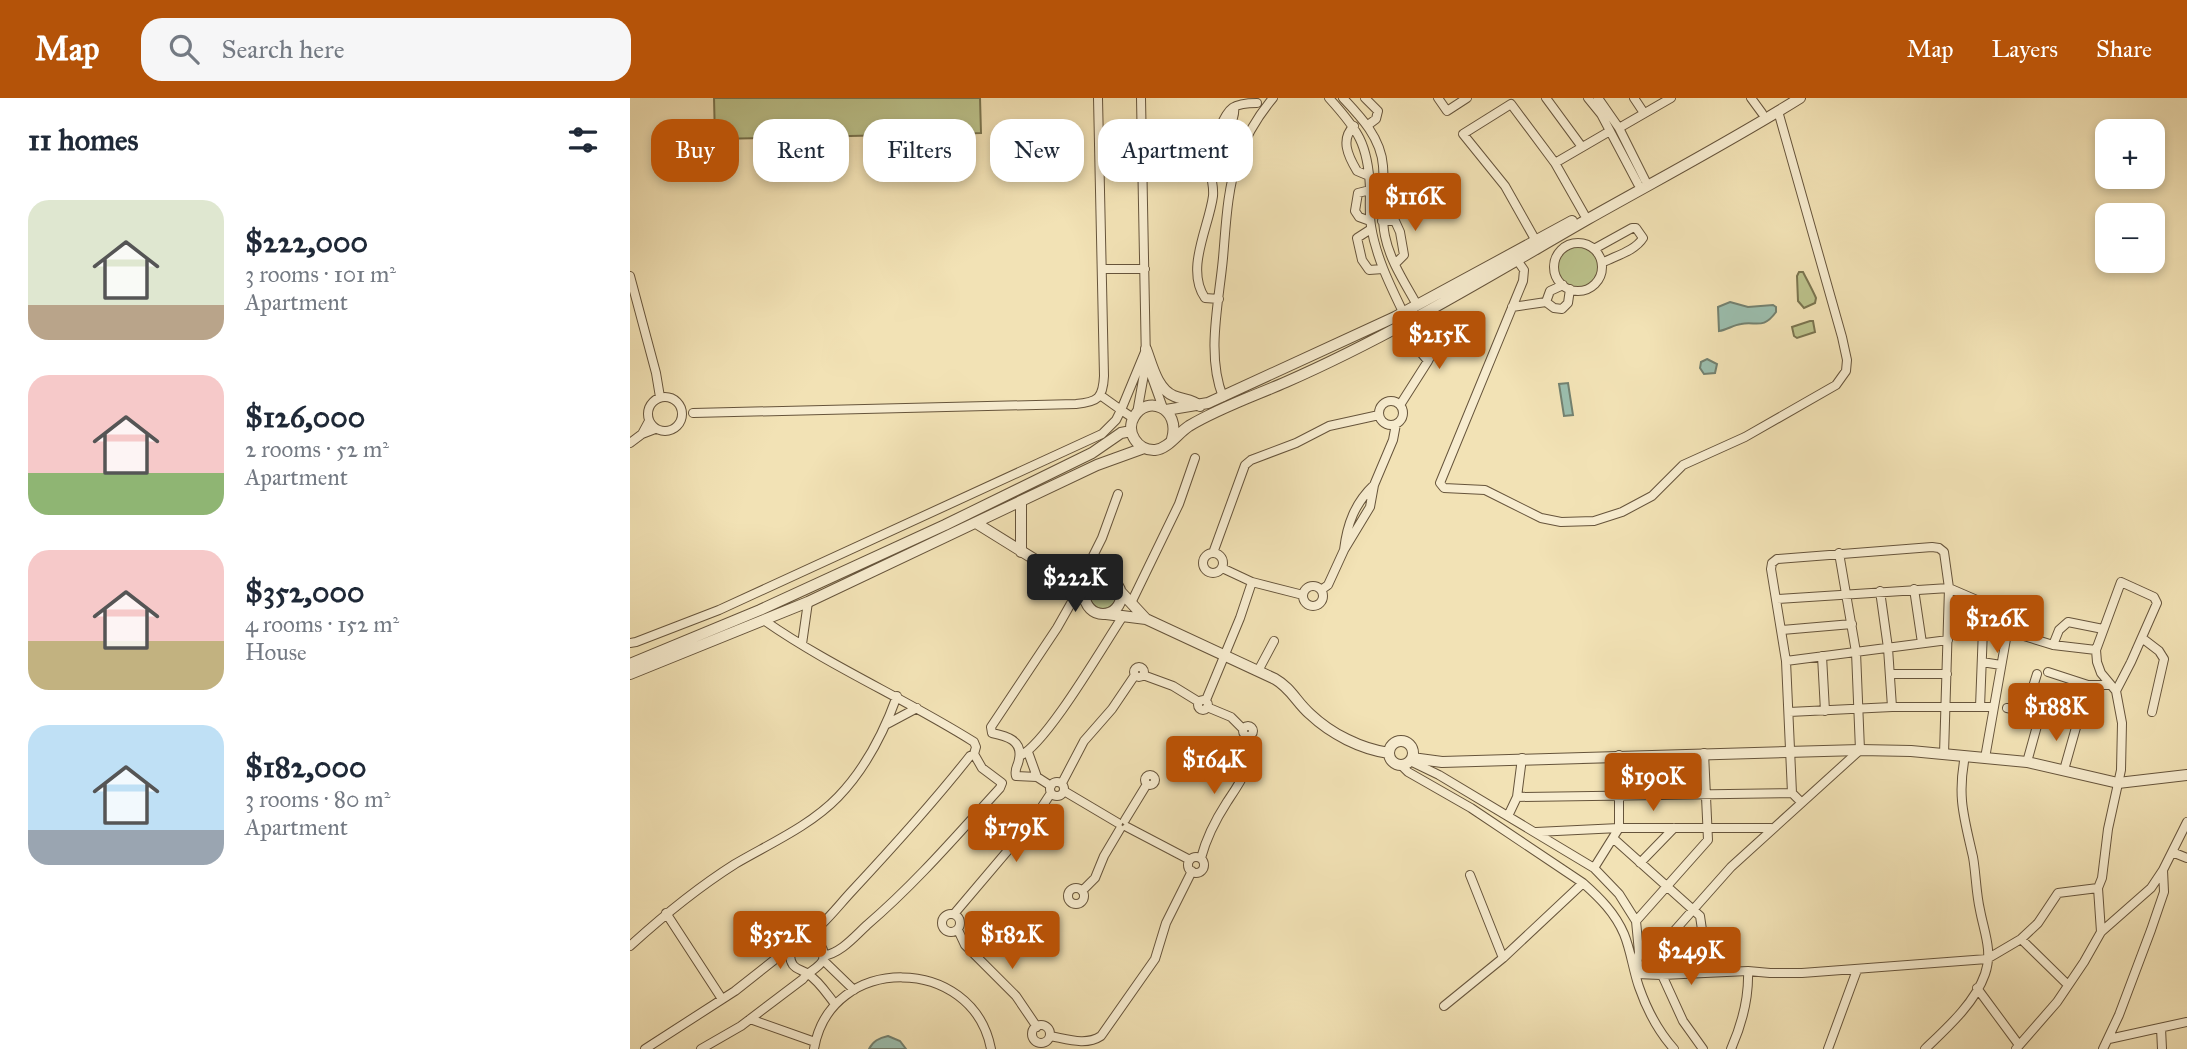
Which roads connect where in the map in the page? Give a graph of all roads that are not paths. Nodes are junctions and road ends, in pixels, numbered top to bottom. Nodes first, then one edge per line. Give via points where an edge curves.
1 (1098, 98) edge
2 (1141, 98) edge
3 (1273, 98) edge
4 (1329, 98) edge
5 (1343, 98) edge
6 (1365, 98) edge
7 (1438, 98) edge
8 (1466, 98) edge
9 (1546, 98) edge
10 (1588, 98) edge
11 (1598, 98) edge
12 (1634, 98) edge
13 (1671, 98) edge
14 (1751, 98) edge
15 (1793, 99) edge
16 (1259, 100) edge
17 (1778, 111) junction
18 (1644, 113) junction
19 (1762, 113) junction
20 (1232, 119) edge
21 (1255, 122) junction
22 (1368, 125) junction
23 (1253, 126) edge
24 (1354, 126) junction
25 (1615, 130) junction
26 (1378, 146) junction
27 (1582, 147) junction
28 (1366, 151) junction
29 (1555, 163) junction
30 (1369, 176) junction
31 (1212, 182) edge
32 (1232, 182) edge
33 (1641, 182) junction
34 (1382, 184) junction
35 (1370, 190) junction
36 (1382, 204) junction
37 (1584, 214) junction
38 (1382, 221) junction
39 (1371, 225) junction
40 (1207, 228) junction
41 (1226, 228) junction
42 (1570, 229) junction
43 (1536, 241) junction
44 (1550, 242) junction
45 (1578, 243) junction
46 (1594, 249) junction
47 (1558, 254) junction
48 (1517, 260) junction
49 (1602, 262) junction
50 (1395, 264) junction
51 (1144, 269) junction
52 (1383, 269) junction
53 (1103, 270) junction
54 (630, 276) edge
55 (1566, 287) junction
56 (1408, 288) junction
57 (1395, 295) junction
58 (1219, 299) junction
59 (1546, 302) junction
60 (1416, 305) junction
61 (1512, 307) junction
62 (1403, 312) junction
63 (1423, 314) junction
64 (1399, 327) junction
65 (1146, 349) junction
66 (1428, 361) junction
67 (1146, 363) junction
68 (1100, 395) junction
69 (660, 397) junction
70 (1223, 397) junction
71 (1399, 405) junction
72 (1200, 406) junction
73 (1164, 409) junction
74 (1121, 410) junction
75 (682, 413) junction
76 (1135, 415) junction
77 (1379, 415) junction
78 (649, 421) junction
79 (1396, 424) junction
80 (656, 429) junction
81 (1131, 431) junction
82 (642, 434) junction
83 (1172, 439) junction
84 (630, 443) edge
85 (1144, 448) junction
86 (1195, 458) dead end
87 (1118, 494) dead end
88 (1021, 503) junction
89 (976, 523) junction
90 (1021, 552) junction
91 (1213, 553) junction
92 (1839, 553) junction
93 (1222, 568) junction
94 (1068, 580) junction
95 (1081, 580) junction
96 (1095, 580) junction
97 (1252, 582) junction
98 (1949, 588) junction
99 (1914, 589) junction
100 (1321, 590) junction
101 (1078, 591) junction
102 (1120, 591) junction
103 (1880, 591) junction
104 (1846, 593) junction
105 (1303, 595) junction
106 (1777, 599) junction
107 (808, 602) junction
108 (1086, 602) junction
109 (1131, 603) junction
110 (1984, 603) junction
111 (1106, 614) junction
112 (1123, 617) junction
113 (1146, 619) junction
114 (765, 621) junction
115 (1852, 624) junction
116 (2102, 629) junction
117 (1782, 630) junction
118 (2024, 636) dead end
119 (2142, 638) junction
120 (1948, 640) junction
121 (1274, 641) dead end
122 (630, 643) edge
123 (802, 643) junction
124 (1922, 643) junction
125 (2053, 645) junction
126 (1888, 648) junction
127 (2096, 650) junction
128 (1856, 652) junction
129 (1225, 655) junction
130 (1822, 656) junction
131 (1786, 661) junction
132 (1982, 662) junction
133 (630, 664) edge
134 (2001, 665) junction
135 (1258, 671) junction
136 (2048, 672) dead end
137 (630, 674) edge
138 (1891, 674) junction
139 (1947, 674) junction
140 (2037, 674) dead end
141 (2088, 685) junction
142 (2113, 688) junction
143 (897, 696) junction
144 (1204, 703) junction
145 (1892, 707) junction
146 (1945, 707) junction
147 (1980, 707) junction
148 (1994, 707) junction
149 (918, 708) junction
150 (2007, 708) dead end
151 (1859, 709) junction
152 (1825, 711) junction
153 (1789, 712) junction
154 (2025, 712) junction
155 (2152, 712) dead end
156 (2040, 715) junction
157 (2077, 723) junction
158 (887, 724) junction
159 (1860, 750) junction
160 (1791, 751) junction
161 (1389, 753) junction
162 (1704, 753) junction
163 (974, 754) junction
164 (1024, 754) junction
165 (1944, 754) junction
166 (1619, 755) junction
167 (1965, 756) junction
168 (1522, 758) junction
169 (1985, 758) junction
170 (1408, 762) junction
171 (2027, 762) junction
172 (2064, 769) junction
173 (2187, 775) edge
174 (1037, 777) junction
175 (2118, 783) junction
176 (1147, 784) dead end
177 (1063, 787) junction
178 (1051, 789) junction
179 (1792, 793) junction
180 (1706, 794) junction
181 (1619, 795) junction
182 (1517, 797) junction
183 (1801, 802) junction
184 (1508, 816) junction
185 (2187, 822) edge
186 (1122, 825) junction
187 (1708, 827) junction
188 (1619, 828) junction
189 (1674, 828) junction
190 (1771, 828) junction
191 (1535, 832) junction
192 (1614, 839) junction
193 (2172, 852) junction
194 (1201, 858) junction
195 (2187, 858) edge
196 (1190, 860) junction
197 (1640, 863) junction
198 (1594, 868) junction
199 (2163, 870) junction
200 (1192, 871) junction
201 (1470, 875) dead end
202 (1583, 883) junction
203 (1666, 888) junction
204 (2098, 888) junction
205 (1083, 891) dead end
206 (1693, 910) junction
207 (666, 913) junction
208 (954, 915) junction
209 (1636, 921) junction
210 (958, 930) junction
211 (2101, 932) junction
212 (805, 939) junction
213 (2021, 939) junction
214 (630, 946) edge
215 (792, 948) junction
216 (823, 958) junction
217 (1503, 958) junction
218 (1987, 959) junction
219 (1857, 970) junction
220 (1708, 971) junction
221 (1748, 971) junction
222 (807, 973) junction
223 (1636, 974) junction
224 (1661, 975) junction
225 (2068, 985) junction
226 (1977, 988) junction
227 (854, 990) junction
228 (722, 999) junction
229 (835, 1004) junction
230 (1444, 1006) dead end
231 (750, 1019) junction
232 (2187, 1022) edge
233 (1037, 1027) junction
234 (2161, 1028) junction
235 (1050, 1036) junction
236 (2109, 1039) junction
237 (815, 1046) edge
238 (2017, 1047) edge
239 (645, 1049) edge
240 (701, 1049) edge
241 (991, 1049) edge
242 (1674, 1049) edge
243 (1703, 1049) edge
244 (1731, 1049) edge
245 (1828, 1049) edge
246 (1925, 1049) edge
247 (2103, 1049) edge
248 (2162, 1049) edge

1 - 53 street
2 - 51 street
3 - 21 street
4 - 24 street
5 - 22 street
6 - 22 street via 1378,111
7 - 8 street via 1447,111
9 - 27 street
10 - 25 street
11 - 25 street
12 - 18 street
13 - 18 street
14 - 19 street
15 - 17 street
15 - 19 street
16 - 20 street via 1236,103
16 - 21 street
17 - 42 street
17 - 61 street via 1846,352 1846,371 1836,385 1745,437 1683,465 1652,496 1632,508 1594,521 1541,518 1485,490 1453,490 1440,482
18 - 25 street
19 - 33 street
21 - 23 street
22 - 26 street
24 - 28 street
24 - 30 street via 1346,145 1357,171
25 - 27 street
25 - 33 street
26 - 28 street
26 - 34 street
27 - 29 street
28 - 30 street
29 - 37 street
29 - 43 street via 1511,104 1463,134 1505,186
30 - 35 street
31 - 40 street
32 - 41 street
33 - 37 street
34 - 36 street
34 - 36 street via 1399,186 1400,194 1398,201
35 - 39 street
35 - 39 street via 1358,193 1355,211
36 - 38 street
37 - 43 street
38 - 50 street
38 - 50 street via 1395,221 1400,232 1404,256
39 - 52 street
39 - 52 street via 1357,238 1360,253 1369,270
40 - 41 street
40 - 58 street via 1198,262 1202,295
41 - 58 street
42 - 44 street
42 - 45 street
43 - 60 street
44 - 47 street
44 - 48 street
45 - 46 street
45 - 47 street
46 - 49 street
46 - 49 street via 1632,228 1643,238
47 - 55 street via 1555,274
48 - 61 street via 1524,270 1523,281
48 - 63 street
49 - 55 street via 1594,284 1581,290
50 - 56 street
51 - 53 street
51 - 65 street
52 - 57 street
53 - 68 street via 1104,376
54 - 69 street
55 - 59 street via 1550,291
55 - 59 street via 1568,303 1563,308 1554,309
56 - 57 street
56 - 60 street
57 - 62 street
58 - 70 street via 1215,345
59 - 61 street
60 - 62 street
62 - 70 street
63 - 64 street
63 - 66 street via 1435,338
64 - 66 street
64 - 83 street via 1211,415
65 - 67 street
65 - 72 street via 1160,384 1171,395
65 - 74 street
66 - 71 street
67 - 73 street
67 - 76 street
68 - 74 street
68 - 75 street via 1076,404
69 - 75 street via 675,400
69 - 78 street via 649,408
70 - 72 street
71 - 77 street via 1386,403
71 - 79 street via 1402,416
72 - 73 street
73 - 76 street via 1145,407
73 - 83 street via 1173,418
74 - 76 street
74 - 122 street via 1102,434 719,610
75 - 80 street via 672,430
76 - 81 street
77 - 79 street via 1385,424
77 - 91 street via 1329,426 1251,460 1245,465
78 - 80 street
78 - 82 street
79 - 100 street via 1370,507
80 - 82 street
81 - 85 street
81 - 133 street via 933,531
82 - 84 street
83 - 85 street via 1155,450
85 - 88 street
86 - 109 street via 1180,504
87 - 95 street
88 - 89 street
88 - 90 street
89 - 90 street
89 - 107 street
90 - 94 street
91 - 93 street via 1222,559
91 - 93 street via 1204,558 1204,568 1213,573
92 - 98 street via 1939,548 1947,557
92 - 104 street
92 - 106 street via 1774,561 1771,569
93 - 97 street
94 - 95 street
94 - 101 street
95 - 96 street
96 - 102 street via 1110,580
96 - 108 street via 1085,592
97 - 105 street
97 - 129 street
98 - 99 street
98 - 110 street
98 - 120 street
99 - 103 street
99 - 124 street
100 - 105 street via 1312,586
100 - 105 street via 1322,600 1314,606 1307,604
101 - 108 street
101 - 164 street via 991,727 994,734 1015,742
102 - 109 street
102 - 111 street via 1116,608
103 - 104 street
103 - 126 street
104 - 106 street
104 - 115 street
106 - 117 street
107 - 114 street
107 - 123 street
108 - 111 street via 1096,613
109 - 113 street
110 - 132 street
110 - 134 street via 2003,613 2009,622
111 - 112 street
112 - 113 street
112 - 164 street via 1055,718
113 - 129 street
114 - 123 street
114 - 137 street
115 - 117 street
115 - 128 street
116 - 119 street via 2121,582 2157,600
116 - 125 street via 2068,622 2059,629
116 - 127 street
117 - 131 street
118 - 125 street
119 - 142 street
119 - 155 street via 2164,659
120 - 124 street
120 - 139 street
121 - 135 street
123 - 143 street
124 - 126 street
125 - 127 street
126 - 128 street
126 - 138 street
127 - 142 street via 2101,673
128 - 130 street
128 - 151 street
129 - 135 street
129 - 144 street
130 - 131 street
130 - 152 street
131 - 153 street
132 - 134 street
132 - 147 street
134 - 148 street
135 - 161 street via 1285,685 1320,723 1357,745
136 - 141 street
138 - 139 street
138 - 145 street
139 - 146 street
140 - 154 street
141 - 142 street
141 - 157 street
142 - 175 street via 2122,723
143 - 149 street
143 - 158 street
144 - 177 street via 1139,675 1084,741
144 - 194 street via 1247,732 1251,752 1245,774
145 - 146 street
145 - 151 street
146 - 147 street
146 - 165 street
147 - 148 street
148 - 169 street
149 - 158 street
149 - 163 street via 974,742
150 - 154 street
151 - 152 street
151 - 159 street
152 - 153 street
153 - 160 street
154 - 156 street
156 - 157 street
156 - 171 street
157 - 172 street
158 - 207 street via 837,797 805,823
159 - 160 street
159 - 165 street
159 - 183 street
160 - 162 street
160 - 179 street
161 - 170 street via 1392,761
161 - 170 street via 1394,743 1404,742 1412,748
162 - 166 street
162 - 180 street
163 - 212 street
163 - 216 street via 986,773 1001,781 1000,788 884,911 841,949
164 - 174 street
164 - 174 street via 1014,774
165 - 167 street
166 - 168 street
166 - 181 street
167 - 169 street
167 - 218 street via 1961,807 1988,942
168 - 170 street
168 - 182 street
169 - 171 street
170 - 184 street
170 - 202 street via 1408,772
171 - 172 street
172 - 175 street
173 - 175 street
174 - 178 street
175 - 204 street
176 - 186 street
177 - 178 street via 1056,782
177 - 186 street
178 - 208 street via 1032,822
179 - 180 street
179 - 183 street
180 - 181 street
180 - 187 street
181 - 182 street
181 - 188 street
182 - 184 street
183 - 190 street
184 - 191 street
185 - 193 street
186 - 196 street
186 - 205 street via 1095,878
187 - 189 street
187 - 190 street
187 - 203 street via 1706,845
188 - 189 street
188 - 191 street
188 - 192 street
189 - 197 street
190 - 206 street
191 - 198 street
192 - 197 street
192 - 198 street
193 - 195 street
193 - 199 street
194 - 196 street
194 - 200 street via 1203,869
196 - 200 street
197 - 203 street
198 - 209 street
199 - 211 street via 2151,888
199 - 236 street via 2162,897
200 - 235 street via 1166,923 1155,959 1101,1035 1079,1042
201 - 217 street
202 - 217 street
202 - 223 street via 1613,914
203 - 206 street
203 - 209 street
204 - 211 street
204 - 213 street via 2058,893
206 - 220 street via 1701,919
206 - 223 street
207 - 214 street
207 - 228 street
208 - 210 street via 960,920
208 - 210 street via 944,917 943,927 947,932
209 - 223 street
210 - 233 street via 965,945 1016,996
211 - 225 street
212 - 215 street
212 - 216 street via 817,942
213 - 218 street
213 - 225 street
215 - 222 street via 793,964
215 - 228 street
216 - 222 street via 818,968
216 - 227 street
217 - 230 street
218 - 219 street
218 - 226 street
219 - 221 street
219 - 245 street
220 - 221 street
220 - 224 street
221 - 244 street via 1745,1008
222 - 229 street
222 - 231 street
223 - 224 street
223 - 242 street via 1651,1015
224 - 243 street
225 - 238 street
226 - 238 street
226 - 246 street via 1951,1025
227 - 229 street
227 - 241 street via 870,982 907,976 943,986 972,1008
228 - 239 street
229 - 237 street
231 - 237 street
231 - 240 street
232 - 234 street
233 - 235 street via 1046,1027
233 - 235 street via 1036,1041
234 - 236 street
234 - 248 street
236 - 247 street

